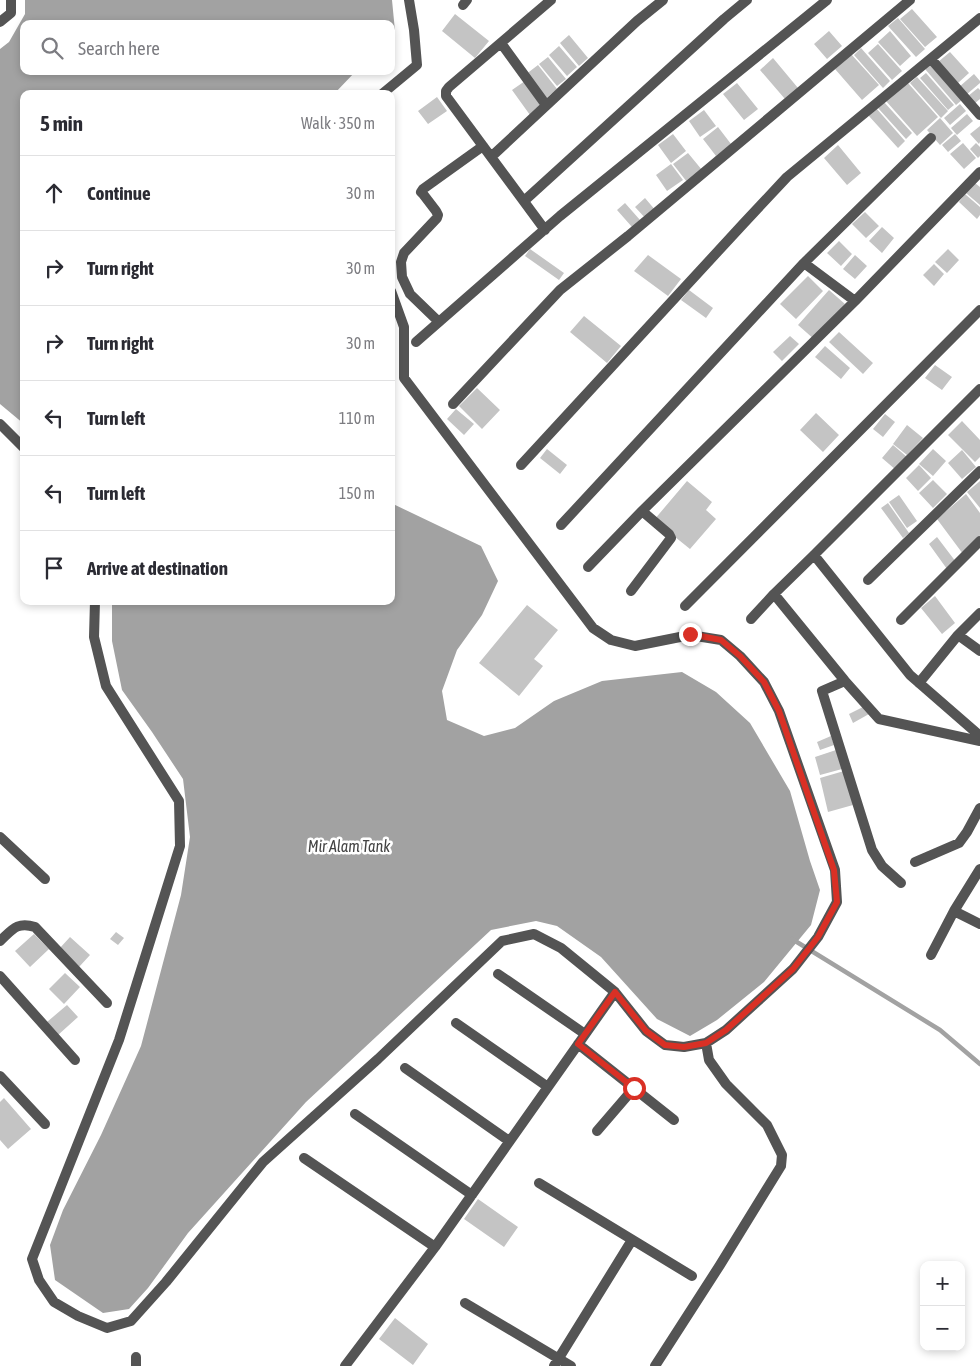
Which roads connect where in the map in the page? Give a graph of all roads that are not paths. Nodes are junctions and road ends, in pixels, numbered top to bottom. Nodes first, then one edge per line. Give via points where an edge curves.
1 (11, 0) edge
2 (409, 0) edge
3 (551, 0) edge
4 (663, 0) edge
5 (747, 0) edge
6 (827, 0) edge
7 (910, 0) edge
8 (980, 18) edge
9 (0, 22) edge
10 (501, 43) junction
11 (931, 59) junction
12 (387, 90) edge
13 (546, 105) junction
14 (980, 115) edge
15 (931, 138) dead end
16 (483, 146) junction
17 (491, 157) junction
18 (980, 172) edge
19 (524, 201) junction
20 (545, 230) junction
21 (804, 263) junction
22 (855, 301) junction
23 (395, 302) edge
24 (980, 310) edge
25 (439, 322) junction
26 (416, 342) dead end
27 (980, 389) edge
28 (453, 404) dead end
29 (0, 424) edge
30 (20, 444) edge
31 (521, 465) dead end
32 (980, 471) edge
33 (642, 511) junction
34 (561, 525) dead end
35 (980, 541) edge
36 (814, 555) junction
37 (588, 567) dead end
38 (868, 580) dead end
39 (631, 592) dead end
40 (774, 594) junction
41 (95, 605) edge
42 (685, 606) dead end
43 (980, 613) edge
44 (751, 619) dead end
45 (901, 620) dead end
46 (958, 635) junction
47 (980, 651) edge
48 (845, 681) junction
49 (919, 683) junction
50 (980, 736) edge
51 (980, 741) edge
52 (980, 808) edge
53 (0, 837) edge
54 (915, 862) dead end
55 (980, 869) edge
56 (45, 879) dead end
57 (901, 883) dead end
58 (976, 886) edge
59 (954, 911) junction
60 (980, 924) edge
61 (0, 941) edge
62 (931, 955) dead end
63 (498, 974) dead end
64 (0, 976) edge
65 (615, 992) junction
66 (107, 1004) dead end
67 (456, 1024) dead end
68 (586, 1034) junction
69 (706, 1043) junction
70 (578, 1044) junction
71 (75, 1060) dead end
72 (405, 1068) dead end
73 (0, 1076) edge
74 (548, 1086) junction
75 (634, 1088) junction
76 (355, 1114) dead end
77 (674, 1120) dead end
78 (45, 1124) dead end
79 (597, 1132) dead end
80 (509, 1141) junction
81 (304, 1158) dead end
82 (539, 1183) dead end
83 (472, 1195) junction
84 (632, 1240) junction
85 (435, 1247) junction
86 (692, 1276) dead end
87 (465, 1303) dead end
88 (556, 1362) edge
89 (345, 1366) edge
90 (571, 1366) edge
91 (655, 1366) edge

1 - 9 street via 11,13
2 - 12 street via 417,65
3 - 10 street
4 - 13 street
5 - 19 street
6 - 20 street
7 - 28 street via 560,290
8 - 11 street
10 - 13 street
10 - 16 street via 446,91 446,96
11 - 14 street
11 - 31 street via 787,178
13 - 17 street
15 - 21 street
16 - 17 street
16 - 25 street via 423,189 438,216 404,253 401,262 402,277 410,294
17 - 19 street
18 - 22 street
19 - 20 street
20 - 25 street
21 - 22 street
21 - 34 street
22 - 33 street
23 - 69 street via 404,327 404,378 594,628 611,640 635,646 690,634 721,640 764,682 779,711 834,870 837,902 815,942 793,969 726,1030
24 - 42 street
25 - 26 street
27 - 36 street
29 - 30 street
32 - 38 street
33 - 37 street
33 - 39 street via 671,538
35 - 45 street
36 - 40 street
36 - 49 street
40 - 44 street
40 - 48 street
41 - 65 street via 94,637 106,686 179,801 180,846 120,1040 32,1259 39,1280 54,1302 107,1328 131,1321 263,1162 502,941 534,934 561,948
43 - 46 street
46 - 47 street
46 - 49 street
48 - 51 street via 879,719
48 - 57 street via 822,691 872,850 882,866
49 - 50 street
52 - 54 street via 959,842
53 - 56 street
55 - 58 street
58 - 59 street
59 - 60 street
59 - 62 street
61 - 66 street via 15,927 25,924 35,927
63 - 68 street
64 - 71 street
65 - 68 street
65 - 69 street via 646,1031 665,1045 684,1047
67 - 74 street
68 - 70 street
69 - 91 street via 709,1060 726,1084 767,1125 782,1155 781,1166
70 - 74 street
70 - 75 street
72 - 80 street
73 - 78 street
74 - 80 street
75 - 77 street
75 - 79 street
76 - 83 street
80 - 83 street
81 - 85 street
82 - 84 street
83 - 85 street
84 - 86 street
84 - 88 street
85 - 89 street
87 - 88 street
88 - 90 street

